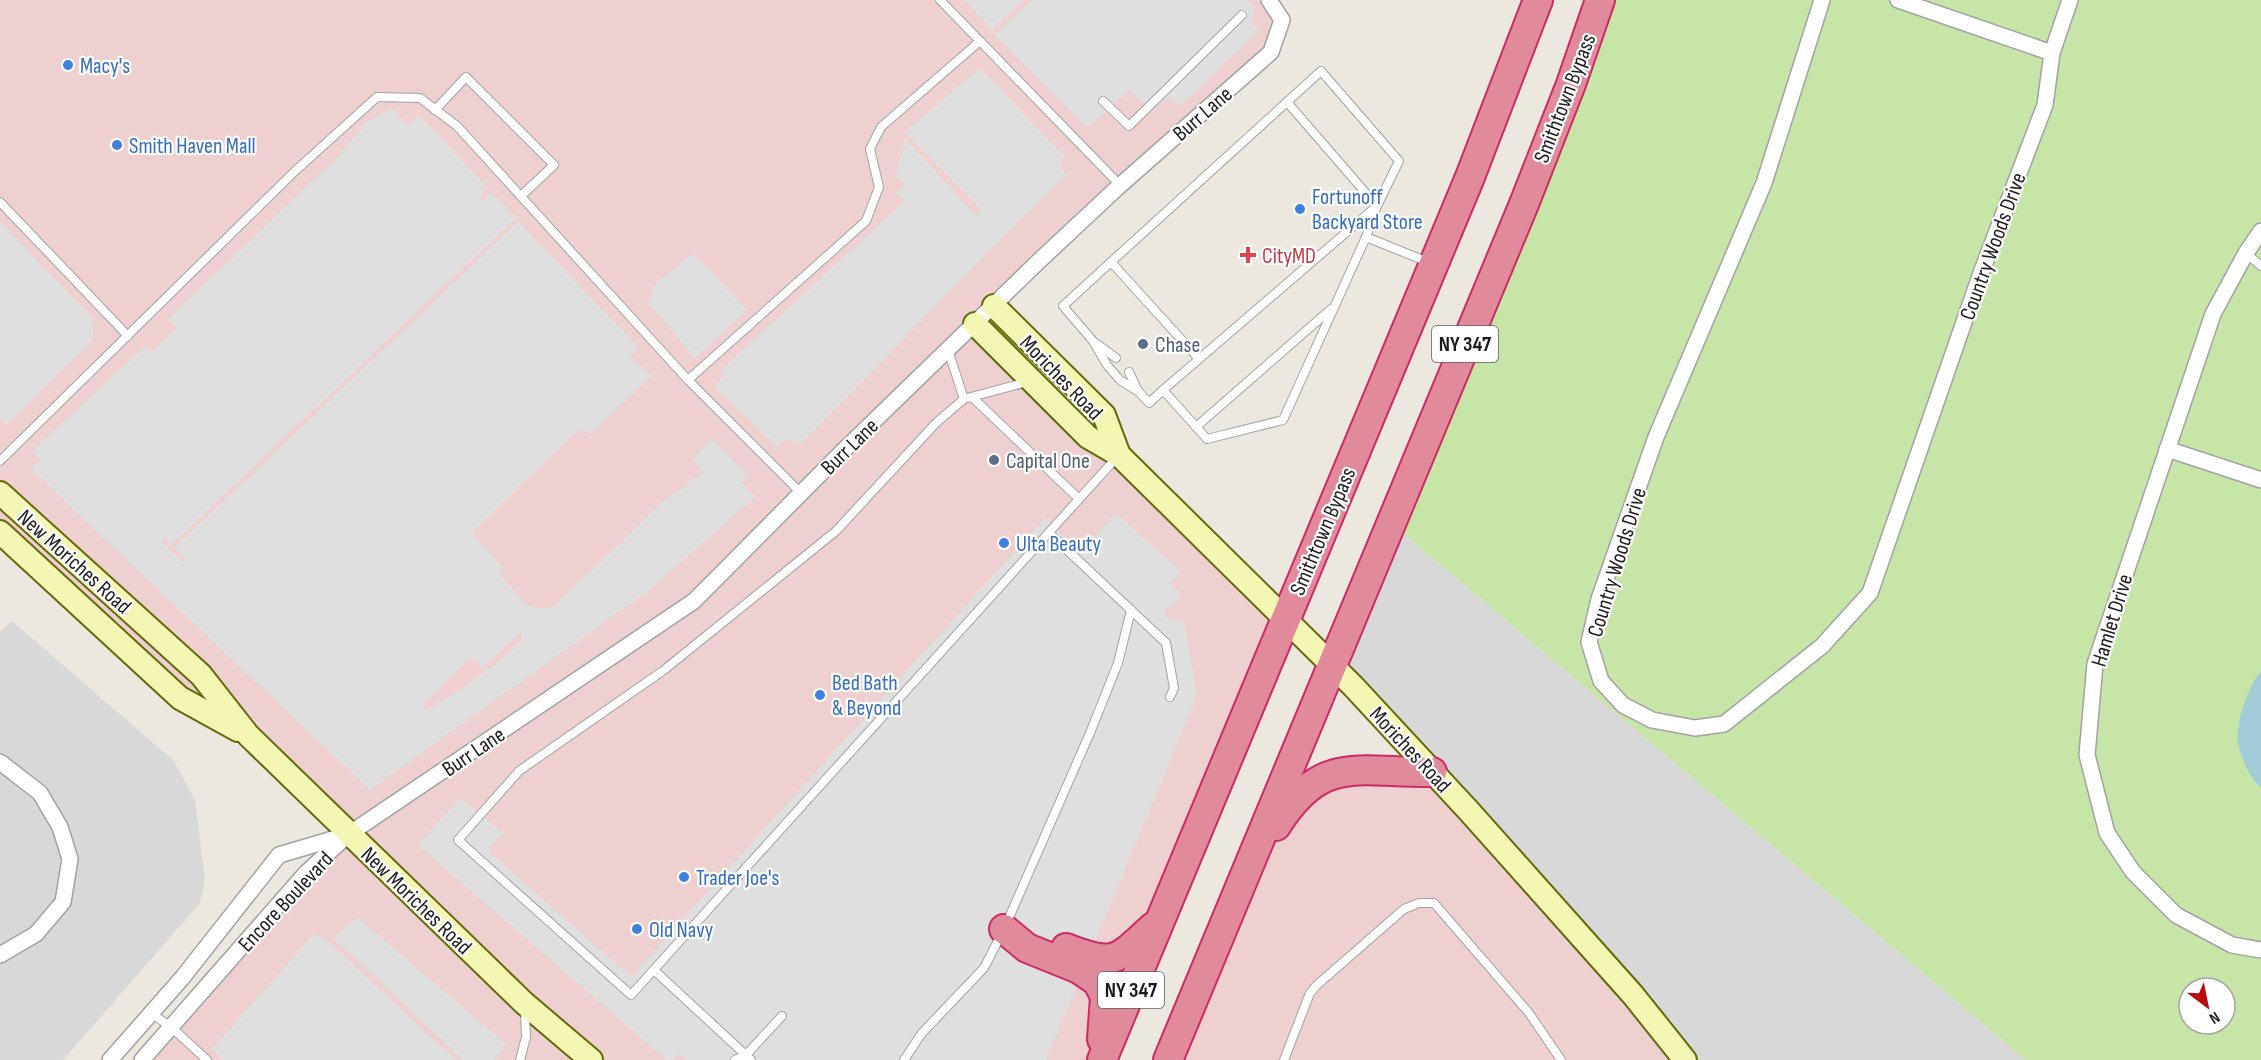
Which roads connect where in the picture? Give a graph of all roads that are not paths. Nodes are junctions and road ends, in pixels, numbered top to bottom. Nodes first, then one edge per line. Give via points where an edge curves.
1 (940, 0) edge
2 (1269, 0) edge
3 (1538, 0) edge
4 (1600, 0) edge
5 (1822, 0) edge
6 (1898, 0) edge
7 (2070, 0) edge
8 (1242, 15) dead end
9 (980, 41) junction
10 (2052, 53) junction
11 (1103, 101) dead end
12 (1287, 102) junction
13 (435, 110) junction
14 (1120, 185) junction
15 (521, 196) junction
16 (0, 202) edge
17 (1377, 206) junction
18 (2261, 231) edge
19 (1366, 237) junction
20 (2246, 253) junction
21 (1111, 262) junction
22 (1433, 264) junction
23 (2261, 266) edge
24 (994, 306) junction
25 (1335, 306) junction
26 (975, 324) junction
27 (128, 336) junction
28 (1093, 341) junction
29 (948, 350) junction
30 (1116, 358) dead end
31 (1199, 359) junction
32 (1129, 372) dead end
33 (688, 380) junction
34 (1032, 380) junction
35 (1163, 390) junction
36 (1139, 392) junction
37 (968, 398) junction
38 (1196, 427) junction
39 (2167, 449) junction
40 (1119, 455) junction
41 (0, 461) edge
42 (2261, 480) edge
43 (0, 493) edge
44 (801, 493) junction
45 (1079, 500) junction
46 (0, 532) edge
47 (1049, 533) junction
48 (1131, 610) junction
49 (1285, 620) junction
50 (1331, 664) junction
51 (1170, 697) dead end
52 (248, 735) junction
53 (0, 762) edge
54 (1432, 772) junction
55 (348, 834) junction
56 (1243, 879) junction
57 (1161, 920) junction
58 (1004, 929) junction
59 (2261, 950) edge
60 (0, 955) edge
61 (655, 971) junction
62 (524, 1003) junction
63 (151, 1013) junction
64 (782, 1016) dead end
65 (171, 1027) junction
66 (747, 1058) edge
67 (110, 1060) edge
68 (142, 1060) edge
69 (207, 1060) edge
70 (520, 1060) edge
71 (591, 1060) edge
72 (735, 1060) edge
73 (904, 1060) edge
74 (1101, 1060) edge
75 (1168, 1060) edge
76 (1284, 1060) edge
77 (1561, 1060) edge
78 (1685, 1060) edge

1 - 9 lane
2 - 14 street, Burr Lane via 1281,20 1271,52
3 - 22 highway, Smithtown Bypass / NY 347
4 - 50 highway, Smithtown Bypass / NY 347 via 1544,153
5 - 10 street, Country Woods Drive via 1764,183 1656,437 1596,610 1589,642 1600,681 1623,705 1652,720 1695,728 1724,724 1822,646 1870,593 1981,273 2045,105
6 - 10 street
7 - 10 street, Country Woods Drive
8 - 11 lane via 1129,126
9 - 14 lane
9 - 33 lane via 881,127 870,148 879,187 866,221
12 - 17 lane
12 - 17 lane via 1321,71 1399,161
12 - 21 lane
13 - 15 lane via 457,126
13 - 15 lane via 466,77 554,165
13 - 27 lane via 420,98 377,96
14 - 24 street, Burr Lane
15 - 33 lane
16 - 27 lane
17 - 19 lane
17 - 31 lane
18 - 20 street, Hamlet Drive
19 - 22 lane
19 - 25 lane
20 - 23 lane
20 - 39 street, Hamlet Drive via 2213,314
21 - 28 lane via 1063,306
21 - 31 lane
22 - 49 highway, Smithtown Bypass / NY 347
24 - 26 street, Burr Lane
24 - 40 main road, Moriches Road via 1104,415
25 - 38 lane
25 - 38 lane via 1283,420 1207,439
26 - 29 street, Burr Lane
26 - 34 main road, Moriches Road
27 - 41 lane
28 - 30 lane
28 - 36 lane via 1120,380
29 - 37 lane
29 - 44 street, Burr Lane
31 - 35 lane
32 - 36 lane
33 - 44 lane
34 - 37 lane
34 - 40 main road, Moriches Road via 1088,437
35 - 36 lane via 1149,403
35 - 38 lane
37 - 45 lane
37 - 61 lane via 936,423 836,531 663,670 519,771 458,840 632,995
39 - 42 street
39 - 59 street, Hamlet Drive via 2095,663 2087,755 2107,833 2133,872 2176,915 2232,945
40 - 45 lane
40 - 49 main road, Moriches Road
43 - 52 main road, New Moriches Road via 201,675
44 - 55 street, Burr Lane via 694,601
45 - 47 lane
46 - 52 main road, New Moriches Road via 180,698
47 - 48 lane
47 - 61 lane
48 - 51 lane via 1166,643 1174,688
48 - 58 lane via 1118,663
49 - 50 main road, Moriches Road
49 - 57 highway, Smithtown Bypass / NY 347
50 - 54 main road, Moriches Road
50 - 56 highway, Smithtown Bypass / NY 347
52 - 55 main road, New Moriches Road
53 - 60 street via 40,793 60,827 70,860 63,902 36,934
54 - 56 highway via 1350,770 1315,781 1292,802
54 - 78 main road, Moriches Road via 1633,995
55 - 62 main road, New Moriches Road
55 - 63 street, Encore Boulevard via 279,855
55 - 65 street, Encore Boulevard via 306,873
56 - 75 highway, Smithtown Bypass / NY 347
57 - 58 highway via 1113,959 1095,958 1033,934
57 - 74 highway, Smithtown Bypass / NY 347
58 - 73 lane via 984,968 922,1033
58 - 74 highway via 1027,948 1079,969 1102,987 1106,997
61 - 66 lane
62 - 70 lane via 527,1027
62 - 71 main road, New Moriches Road
63 - 65 lane
63 - 67 street, Encore Boulevard
64 - 66 lane
65 - 68 street, Encore Boulevard
65 - 69 lane
66 - 72 lane
76 - 77 lane via 1317,984 1404,909 1419,903 1434,903 1529,1013

